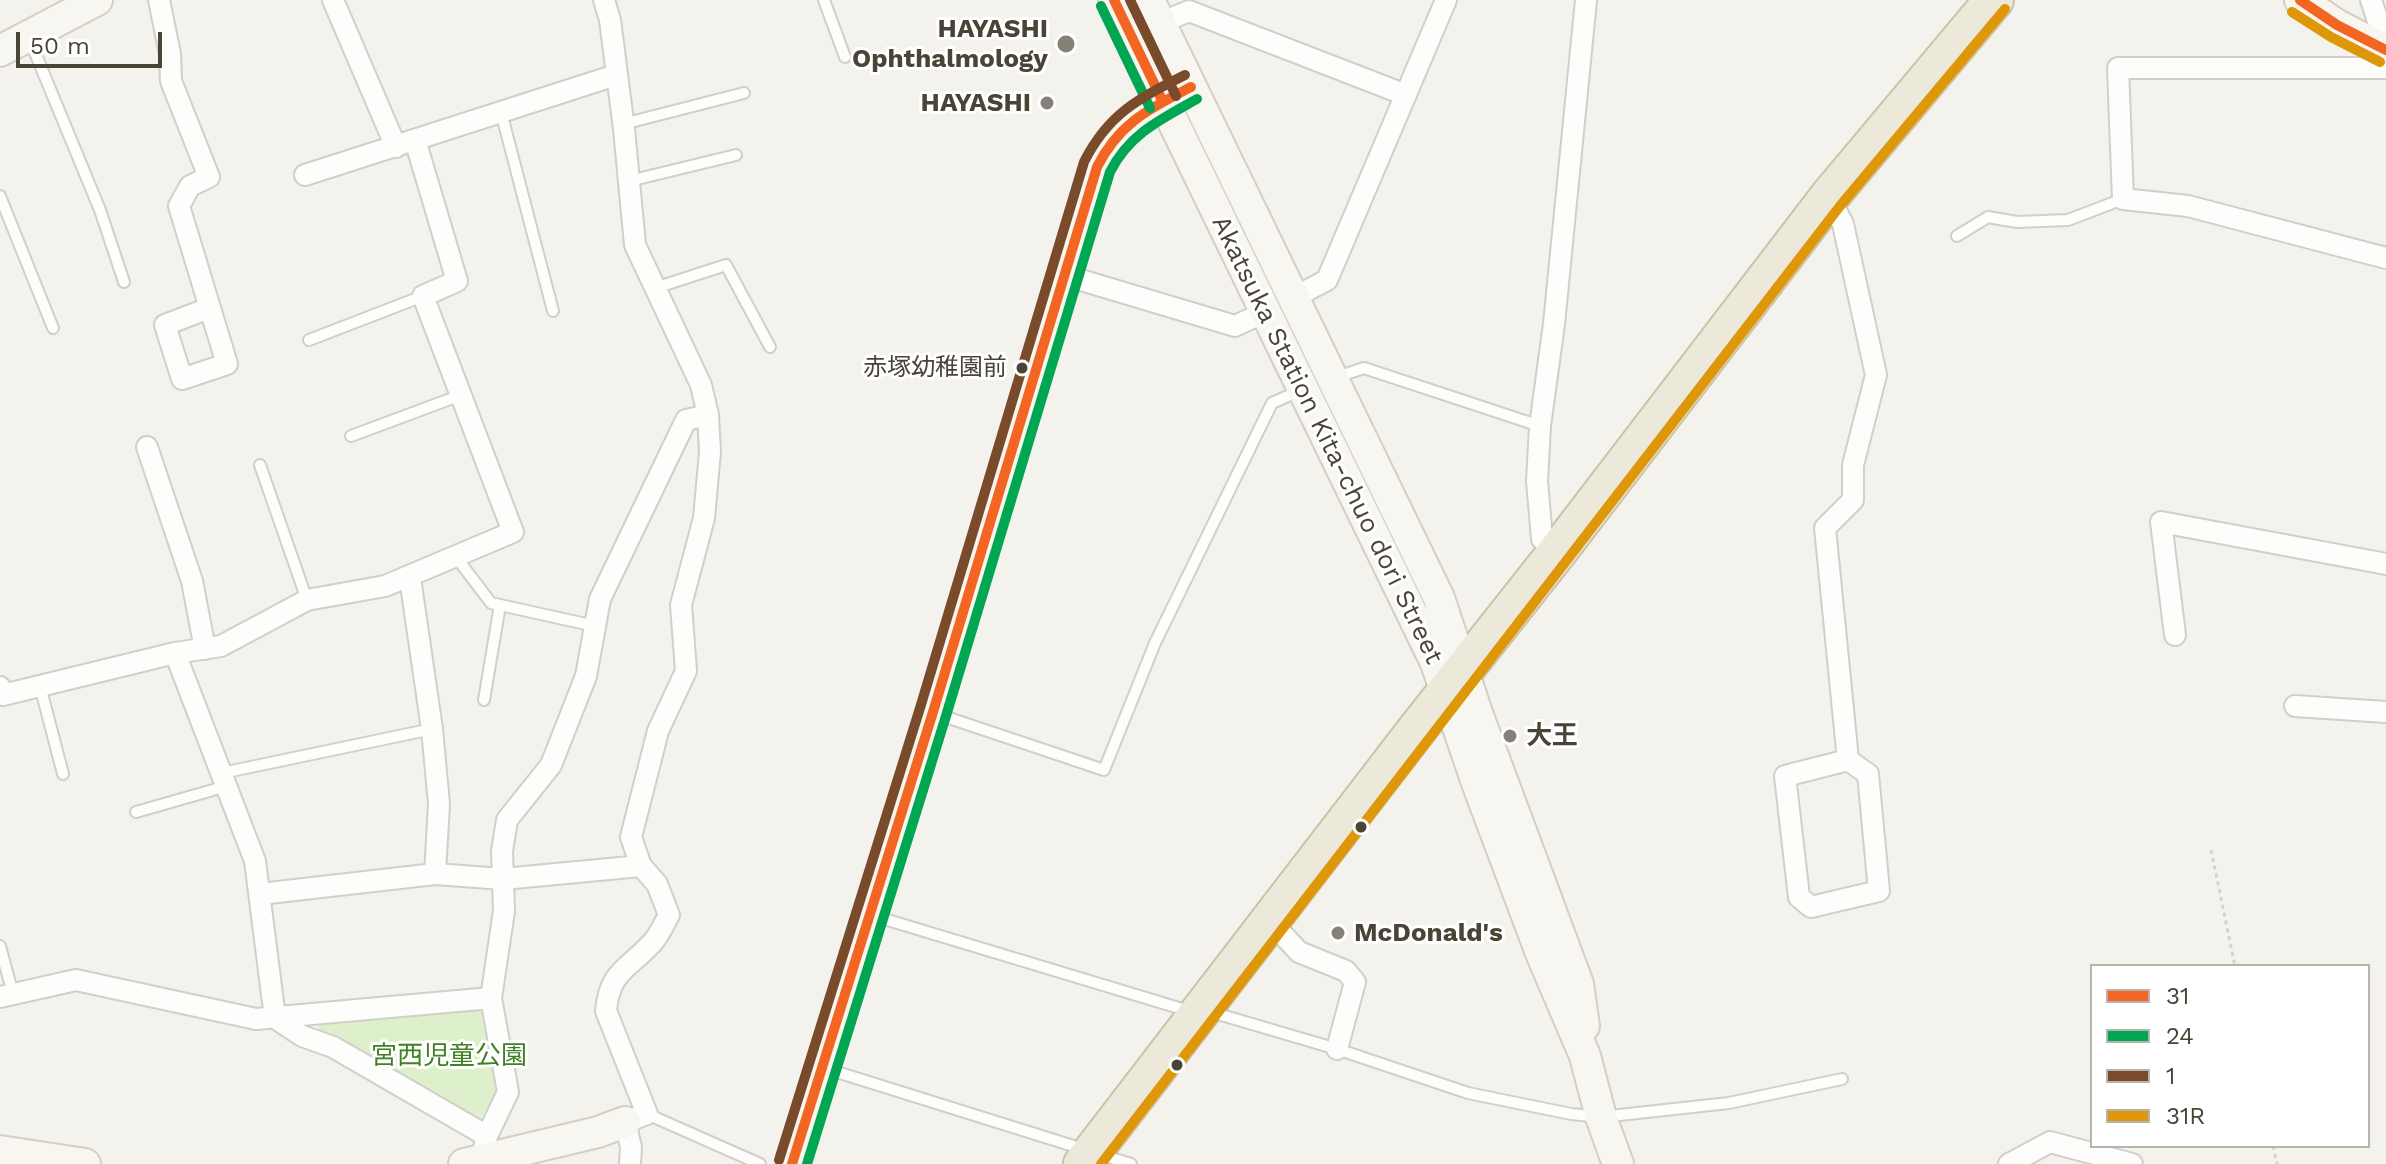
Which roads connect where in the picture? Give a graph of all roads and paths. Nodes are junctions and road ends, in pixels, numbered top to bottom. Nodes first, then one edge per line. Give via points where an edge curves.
1 (97, 0) edge
2 (159, 0) edge
3 (333, 0) edge
4 (604, 0) edge
5 (824, 0) edge
6 (1114, 0) edge
7 (1446, 0) edge
8 (1586, 0) edge
9 (1994, 0) edge
10 (2300, 0) edge
11 (2371, 0) edge
12 (1155, 11) edge
13 (29, 36) junction
14 (2386, 48) edge
15 (0, 51) edge
16 (845, 57) dead end
17 (2386, 68) edge
18 (616, 75) junction
19 (1191, 87) junction
20 (744, 93) dead end
21 (1406, 95) junction
22 (1163, 102) junction
23 (501, 112) junction
24 (623, 124) junction
25 (406, 144) junction
26 (736, 155) dead end
27 (305, 175) dead end
28 (629, 181) junction
29 (0, 196) edge
30 (1829, 197) junction
31 (2123, 199) junction
32 (1957, 236) dead end
33 (2386, 258) edge
34 (1064, 275) junction
35 (124, 282) dead end
36 (655, 288) junction
37 (423, 296) junction
38 (1293, 298) junction
39 (209, 308) dead end
40 (553, 311) dead end
41 (1265, 312) junction
42 (53, 328) dead end
43 (309, 340) dead end
44 (770, 347) dead end
45 (1331, 379) junction
46 (1302, 390) junction
47 (461, 395) junction
48 (708, 415) junction
49 (1540, 426) junction
50 (351, 436) dead end
51 (147, 447) dead end
52 (260, 465) dead end
53 (1558, 551) junction
54 (456, 557) junction
55 (2386, 564) edge
56 (410, 578) junction
57 (307, 600) junction
58 (500, 605) junction
59 (595, 626) junction
60 (2175, 635) dead end
61 (205, 649) junction
62 (175, 653) junction
63 (1455, 682) junction
64 (40, 686) junction
65 (0, 687) edge
66 (484, 700) dead end
67 (2295, 706) dead end
68 (933, 712) junction
69 (2386, 713) edge
70 (432, 729) junction
71 (1848, 760) junction
72 (63, 774) dead end
73 (224, 780) junction
74 (136, 812) dead end
75 (2211, 850) dead end
76 (641, 866) junction
77 (435, 874) junction
78 (503, 879) junction
79 (260, 894) junction
80 (869, 915) junction
81 (1270, 921) junction
82 (0, 946) edge
83 (2235, 964) edge
84 (6, 995) edge
85 (491, 998) junction
86 (1199, 1014) junction
87 (275, 1018) junction
88 (1337, 1049) junction
89 (820, 1067) junction
90 (1842, 1079) dead end
91 (1601, 1117) junction
92 (636, 1118) junction
93 (0, 1151) edge
94 (477, 1153) edge
95 (1087, 1158) edge
96 (85, 1164) edge
97 (630, 1164) edge
98 (760, 1164) edge
99 (792, 1164) edge
100 (1131, 1164) edge
101 (1618, 1164) edge
102 (2009, 1164) edge
103 (2132, 1164) edge

1 - 13 street
2 - 39 street via 171,81 209,177 190,186 179,206
3 - 25 street
4 - 18 street
5 - 16 lane
6 - 22 street, Akatsuka Station Kita-chuo dori Street
7 - 21 street
8 - 49 street
9 - 30 highway
10 - 14 street
11 - 14 street
12 - 19 street, Akatsuka Station Kita-chuo dori Street
12 - 21 street via 1189,11
13 - 15 street
13 - 35 lane
17 - 31 street via 2118,68
18 - 23 street
18 - 24 street
19 - 22 street
19 - 38 street, Akatsuka Station Kita-chuo dori Street
20 - 24 lane
21 - 38 street via 1327,280
22 - 34 street via 1127,122 1106,146
22 - 41 street, Akatsuka Station Kita-chuo dori Street
23 - 25 street
23 - 40 lane
24 - 28 street
25 - 27 street
25 - 37 street via 457,281
26 - 28 lane
28 - 36 street via 635,245
29 - 42 lane
30 - 53 highway
30 - 71 street via 1843,224 1876,375 1853,465 1853,500 1825,528
31 - 32 lane via 2068,220 1988,217
31 - 33 street via 2188,206
34 - 41 street via 1235,326
34 - 68 street
36 - 44 lane via 726,265
36 - 48 street via 701,385
37 - 43 lane
37 - 47 street
38 - 45 street, Akatsuka Station Kita-chuo dori Street
41 - 46 street, Akatsuka Station Kita-chuo dori Street
45 - 46 street
45 - 49 lane via 1364,368
45 - 63 street, Akatsuka Station Kita-chuo dori Street via 1439,598
46 - 63 street, Akatsuka Station Kita-chuo dori Street via 1424,635
46 - 68 lane via 1272,403 1155,643 1104,770
47 - 50 lane
47 - 54 street via 513,532
48 - 59 street via 686,420 600,599
48 - 76 street via 704,518 681,605 686,671 658,731 631,837
49 - 53 street via 1542,539
51 - 61 street via 192,581
52 - 57 lane
53 - 63 highway
54 - 56 street
54 - 58 lane via 491,603
55 - 60 street via 2161,522
56 - 57 street
56 - 70 street
57 - 61 street via 221,646
58 - 59 lane
58 - 66 lane
59 - 78 street via 586,676 551,765 507,820
61 - 62 street
62 - 64 street
62 - 73 street
63 - 81 highway
63 - 91 street, Akatsuka Station Kita-chuo dori Street via 1578,984 1585,1056
64 - 65 street via 3,695
64 - 72 lane
67 - 69 street
68 - 80 street
70 - 73 lane
70 - 77 street via 439,804
71 - 71 street via 1868,774 1879,891 1811,907 1799,897 1785,776
73 - 74 lane
73 - 79 street via 255,861
75 - 83 path
76 - 78 street
76 - 92 street via 657,884 669,915 653,942 616,975 606,1011
77 - 78 street
77 - 79 street
78 - 85 street via 504,911
79 - 87 street
80 - 86 lane
80 - 89 street
81 - 86 highway
81 - 88 street via 1299,952 1346,971 1355,982
82 - 84 lane
84 - 87 street via 76,980 256,1019
85 - 87 street
85 - 94 street via 508,1092
86 - 88 lane via 1218,1014
86 - 95 highway
87 - 94 street via 302,1036 333,1047
88 - 91 lane via 1468,1093
89 - 95 lane
89 - 99 street
90 - 91 lane via 1729,1103
91 - 101 street, Akatsuka Station Kita-chuo dori Street
92 - 94 street via 598,1132
92 - 97 street
92 - 98 lane
93 - 96 street
95 - 100 lane
102 - 103 street via 2050,1142

